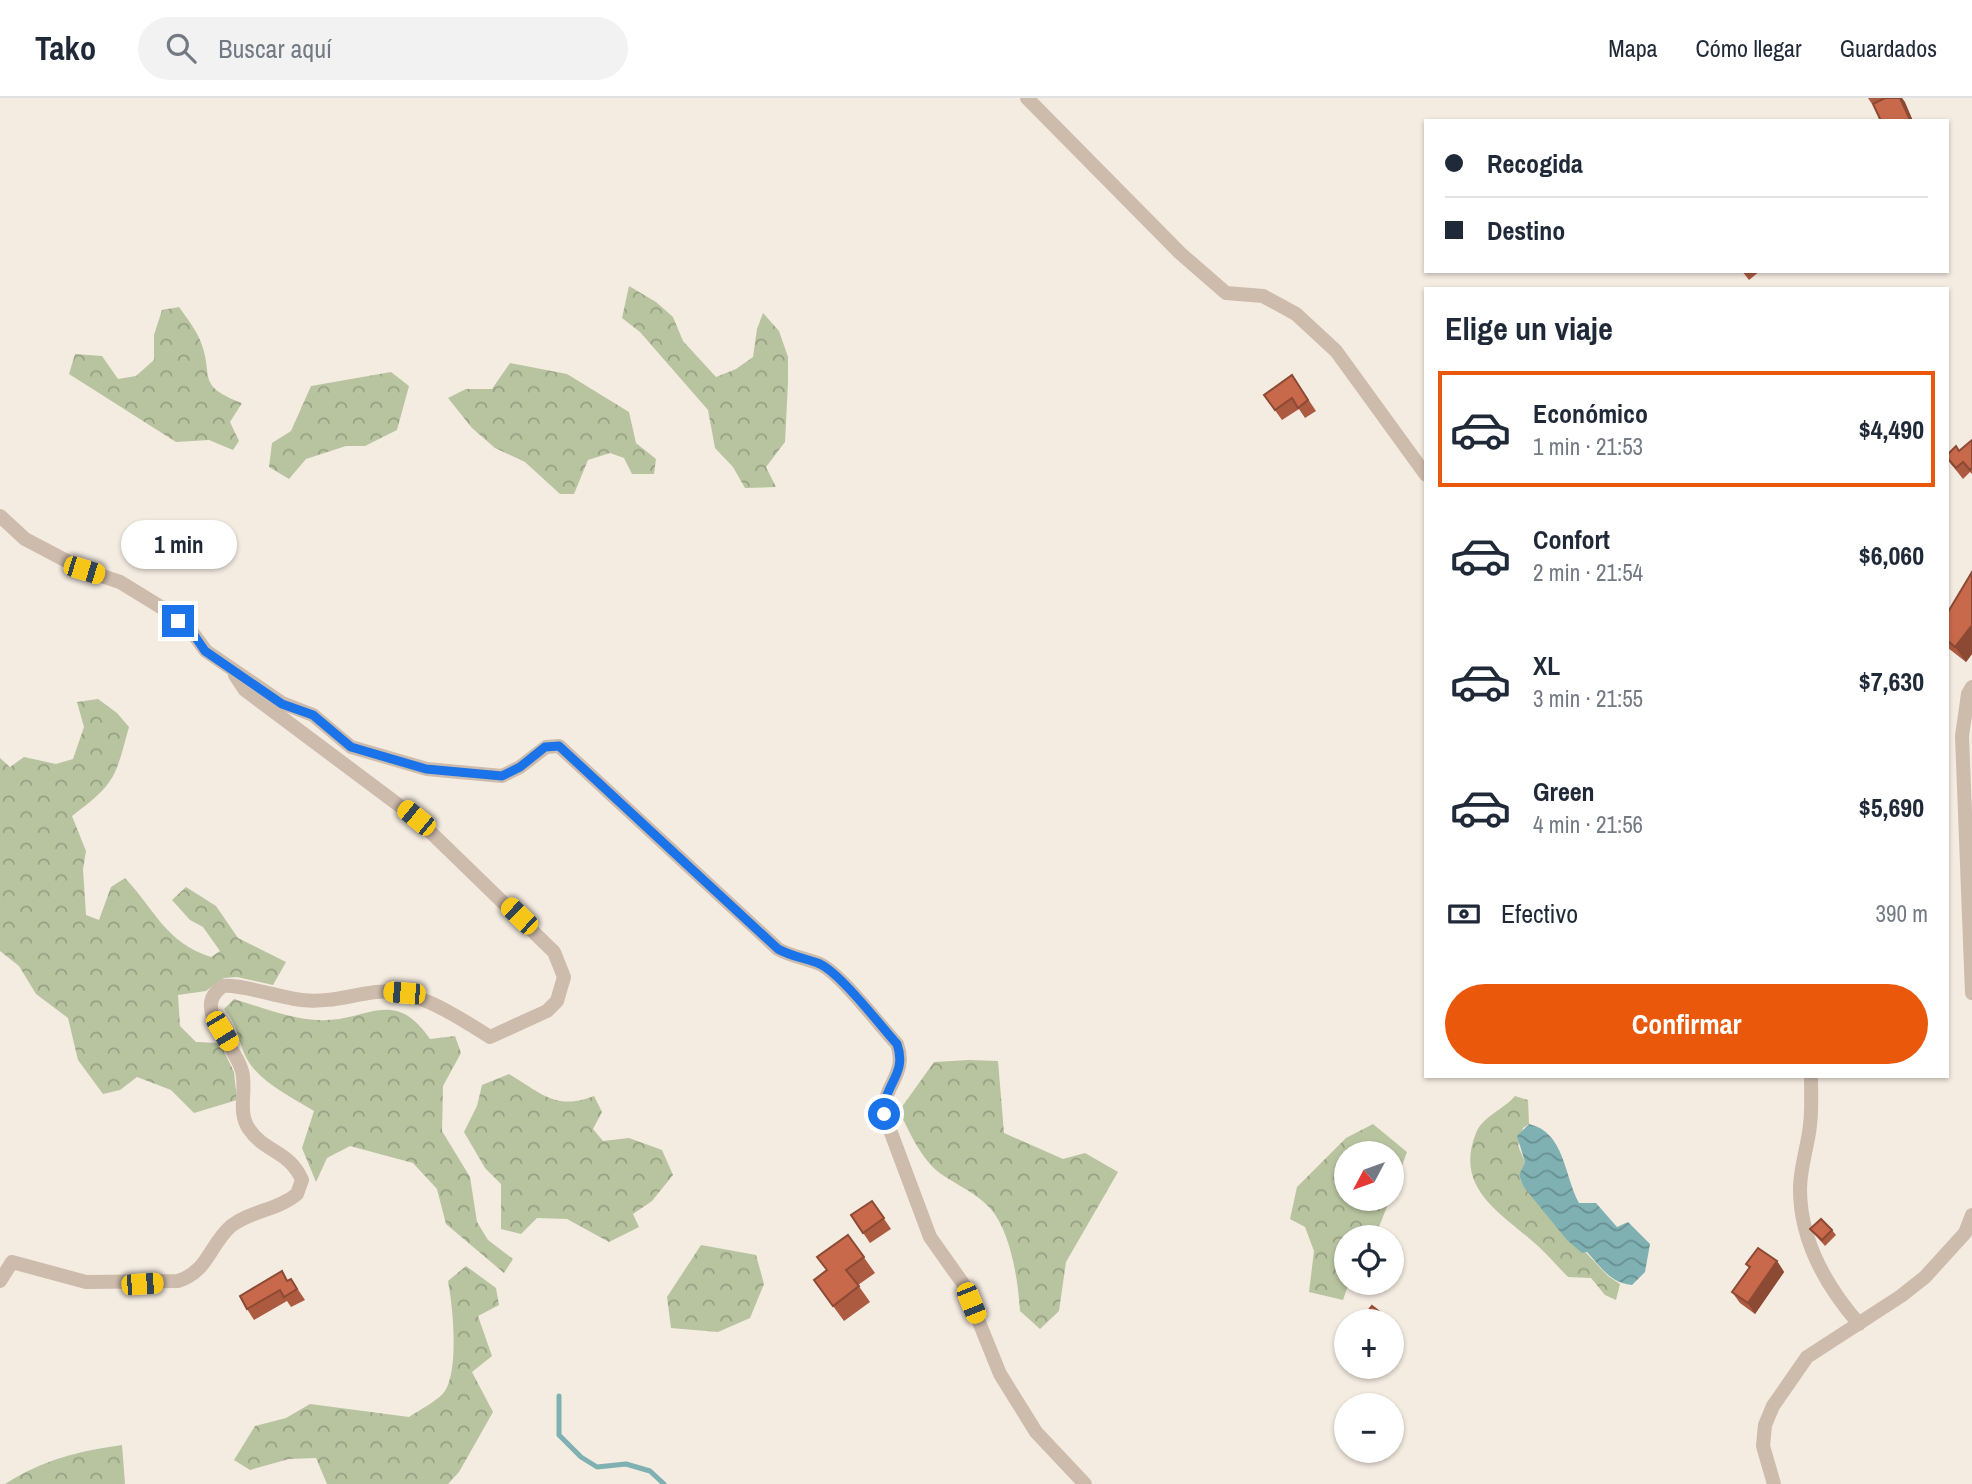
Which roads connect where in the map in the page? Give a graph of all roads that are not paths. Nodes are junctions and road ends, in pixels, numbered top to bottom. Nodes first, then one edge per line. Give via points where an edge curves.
1 (1027, 98) edge
2 (1424, 472) edge
3 (0, 516) edge
4 (232, 671) junction
5 (1972, 687) edge
6 (1972, 993) edge
7 (1811, 1078) edge
8 (1972, 1215) edge
9 (0, 1281) edge
10 (1859, 1324) junction
11 (1084, 1484) edge
12 (1774, 1484) edge

1 - 2 street via 1180,253 1226,293 1263,296 1296,314 1336,351
3 - 4 street via 24,539 84,570 120,582 164,609
4 - 9 street via 246,690 416,818 519,916 554,952 564,977 562,990 547,1011 490,1037 404,993 379,991 322,1001 223,986 213,994 211,1006 242,1071 243,1116 249,1130 263,1143 293,1162 302,1180 297,1194 230,1227 192,1277 142,1284 86,1282 12,1262
4 - 11 street via 282,704 313,715 351,747 406,765 502,776 545,747 559,746 778,949 820,964 833,974 897,1044 900,1068 885,1094 884,1114 930,1237 964,1285 1015,1401 1053,1453
5 - 6 street via 1962,736
7 - 10 street via 1811,1124 1800,1186 1804,1226 1824,1275
8 - 10 street via 1965,1233 1926,1277
10 - 12 street via 1807,1357 1773,1406 1763,1446

